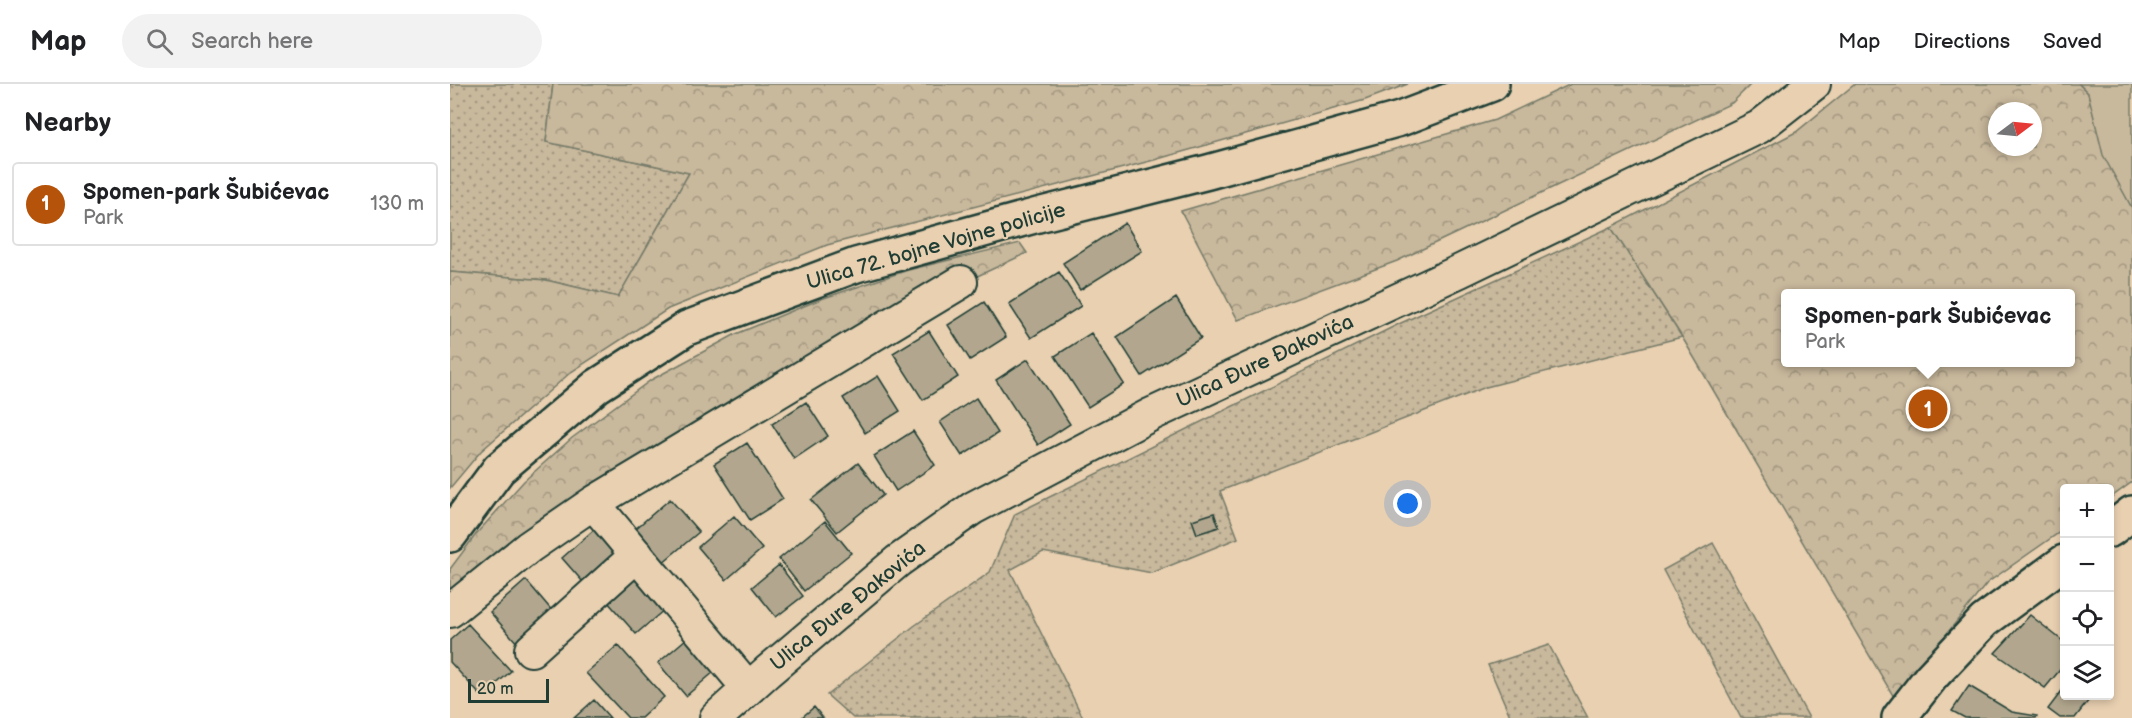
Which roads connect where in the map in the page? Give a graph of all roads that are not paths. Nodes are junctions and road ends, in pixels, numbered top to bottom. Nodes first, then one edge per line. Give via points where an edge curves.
1 (1492, 84) edge
2 (1814, 84) edge
3 (961, 282) dead end
4 (593, 502) junction
5 (2132, 513) edge
6 (2114, 526) edge
7 (450, 535) edge
8 (637, 555) junction
9 (2060, 565) edge
10 (450, 611) edge
11 (531, 650) dead end
12 (748, 688) junction
13 (716, 718) edge
14 (1899, 718) edge

1 - 7 main road, Ulica 72. bojne Vojne policije via 1400,119 856,265 687,328 597,386 499,469
2 - 12 street, Ulica Đure Đakovića via 1759,127 1152,414 973,508 898,561
3 - 4 street
4 - 8 street
4 - 10 street
5 - 6 main road
8 - 11 street
8 - 12 street
9 - 14 main road via 1984,621
12 - 13 street, Ulica Đure Đakovića

